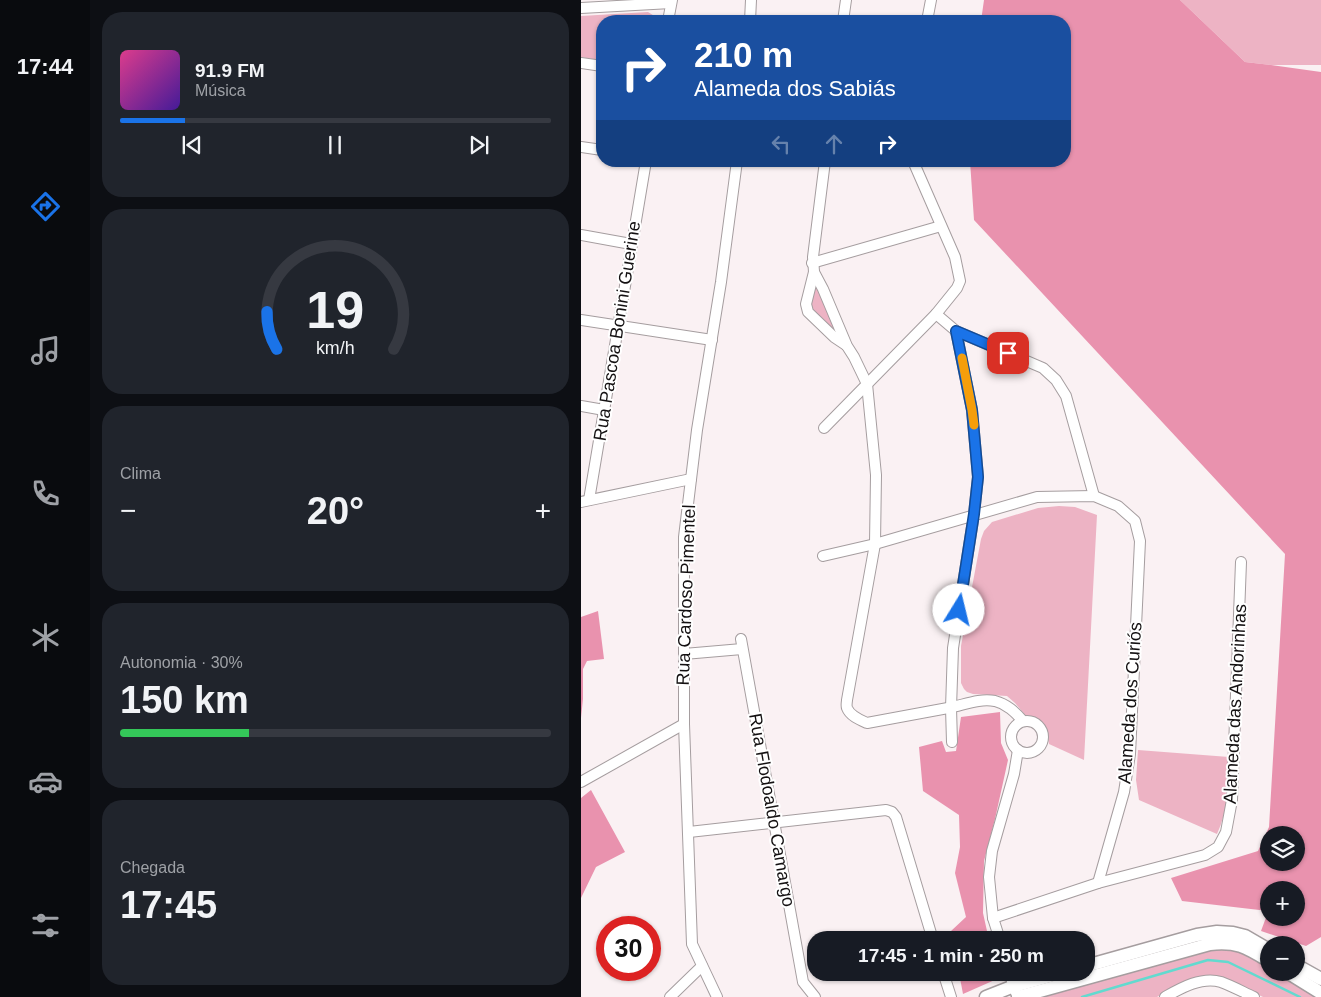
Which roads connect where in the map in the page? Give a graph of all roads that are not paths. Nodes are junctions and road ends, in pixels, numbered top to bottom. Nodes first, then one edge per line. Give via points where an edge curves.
1 (751, 0) edge
2 (845, 0) edge
3 (931, 0) edge
4 (671, 1) edge
5 (581, 8) edge
6 (669, 15) edge
7 (750, 15) edge
8 (844, 15) edge
9 (928, 15) edge
10 (581, 63) edge
11 (596, 65) edge
12 (581, 147) edge
13 (596, 149) edge
14 (645, 167) edge
15 (736, 167) edge
16 (824, 167) edge
17 (916, 167) edge
18 (941, 226) junction
19 (581, 235) edge
20 (631, 244) junction
21 (813, 267) junction
22 (936, 314) junction
23 (581, 320) edge
24 (618, 326) junction
25 (956, 331) junction
26 (712, 340) junction
27 (847, 346) junction
28 (867, 384) junction
29 (581, 406) edge
30 (604, 410) junction
31 (824, 428) dead end
32 (691, 479) junction
33 (1094, 496) junction
34 (585, 501) edge
35 (974, 514) junction
36 (875, 544) junction
37 (823, 556) dead end
38 (1241, 562) dead end
39 (684, 654) junction
40 (951, 708) junction
41 (1023, 721) junction
42 (684, 724) junction
43 (952, 742) dead end
44 (1019, 750) junction
45 (581, 782) edge
46 (774, 823) junction
47 (689, 832) junction
48 (1098, 883) junction
49 (993, 918) junction
50 (930, 931) edge
51 (997, 931) edge
52 (1260, 945) edge
53 (1260, 956) edge
54 (1095, 963) edge
55 (702, 966) junction
56 (1305, 970) edge
57 (1321, 980) edge
58 (946, 981) edge
59 (1012, 981) edge
60 (1044, 981) edge
61 (1302, 981) edge
62 (803, 982) junction
63 (1321, 993) edge
64 (1016, 994) edge
65 (1169, 996) edge
66 (670, 997) edge
67 (717, 997) edge
68 (806, 997) edge
69 (815, 997) edge
70 (951, 997) edge
71 (986, 997) edge
72 (1254, 997) edge

1 - 7 street
2 - 8 street
3 - 9 street
4 - 5 street
4 - 6 street
10 - 11 street
12 - 13 street
14 - 20 street, Rua Pascoa Bonini Guerine
15 - 26 street, Rua Cardoso Pimentel
16 - 21 street
17 - 18 street
18 - 21 street
18 - 22 street via 955,257 960,281
19 - 20 street
20 - 24 street, Rua Pascoa Bonini Guerine
21 - 27 street
21 - 27 street via 806,308
22 - 25 street
22 - 28 street
23 - 24 street
24 - 26 street
24 - 30 street, Rua Pascoa Bonini Guerine
25 - 33 street via 1043,368 1056,380 1066,396
25 - 35 street via 972,410 978,477
26 - 32 street, Rua Cardoso Pimentel
27 - 28 street
28 - 31 street
28 - 36 street via 876,475
29 - 30 street
30 - 34 street, Rua Pascoa Bonini Guerine
32 - 34 street
32 - 39 street, Rua Cardoso Pimentel via 685,537
33 - 35 street via 1037,497
33 - 48 street, Alameda dos Curiós via 1118,506 1135,521 1140,541 1130,754 1124,792
35 - 36 street
35 - 40 street via 953,648
36 - 37 street
36 - 40 street via 847,708 858,720 867,722
38 - 48 street, Alameda das Andorinhas via 1233,800 1226,832 1218,847 1205,855
39 - 42 street, Rua Cardoso Pimentel
39 - 46 street, Rua Flodoaldo Camargo via 741,644
40 - 41 street via 993,701 1002,703
40 - 43 street
41 - 44 street via 1011,734
41 - 44 street via 1032,721 1040,726 1044,739 1032,752
42 - 45 street
42 - 47 street, Rua Cardoso Pimentel
44 - 49 street via 992,851 989,877
46 - 47 street
46 - 50 street via 886,810 892,812
46 - 62 street, Rua Flodoaldo Camargo
47 - 55 street, Rua Cardoso Pimentel via 692,944
48 - 49 street, Alameda das Andorinhas
49 - 51 street
52 - 54 main road via 1245,936 1217,932
53 - 64 main road via 1236,944 1210,944
55 - 66 street
55 - 67 street, Rua Cardoso Pimentel
56 - 57 main road
58 - 70 street
59 - 64 street
60 - 64 main road
61 - 63 main road
62 - 68 street, Rua Flodoaldo Camargo
62 - 69 street, Rua Flodoaldo Camargo
64 - 71 main road
65 - 72 street via 1207,980 1219,981

